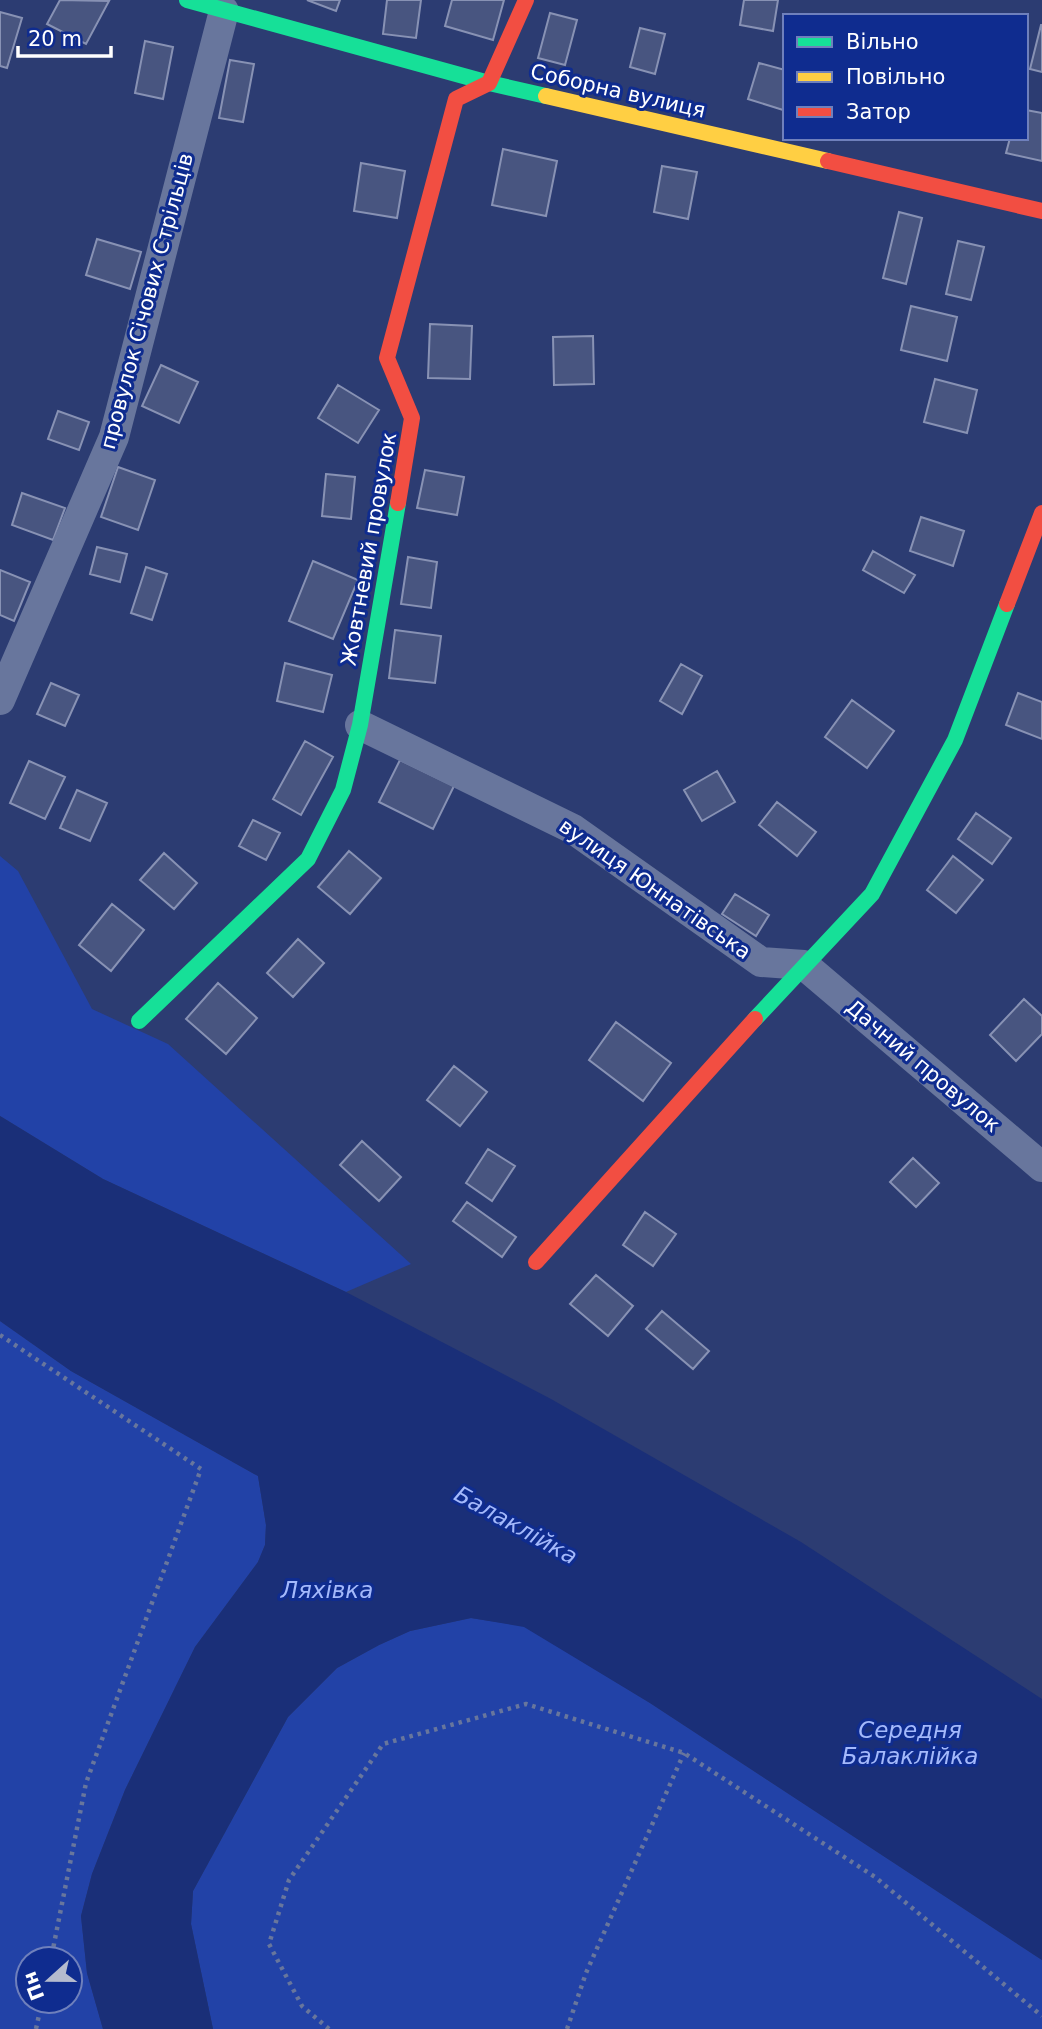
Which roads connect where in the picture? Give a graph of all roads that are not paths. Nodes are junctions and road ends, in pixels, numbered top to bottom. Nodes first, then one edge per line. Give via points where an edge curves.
1 (187, 0) edge
2 (526, 0) edge
3 (224, 11) junction
4 (489, 83) junction
5 (1042, 211) edge
6 (1042, 513) edge
7 (7, 667) edge
8 (0, 700) edge
9 (360, 725) junction
10 (804, 965) junction
11 (139, 1021) dead end
12 (1042, 1167) edge
13 (536, 1262) dead end

1 - 3 street, Соборна вулиця
2 - 4 street
3 - 4 street, Соборна вулиця
3 - 7 street, провулок Січових Стрільців via 114,438
4 - 5 street, Соборна вулиця
4 - 9 street, Жовтневий провулок via 457,99 387,358 412,418
6 - 10 street via 955,740 872,894
7 - 8 street, провулок Січових Стрільців
9 - 10 street, вулиця Юннатівська via 573,829 761,962
9 - 11 street, Жовтневий провулок via 343,790 309,859
10 - 12 street, Дачний провулок
10 - 13 street

